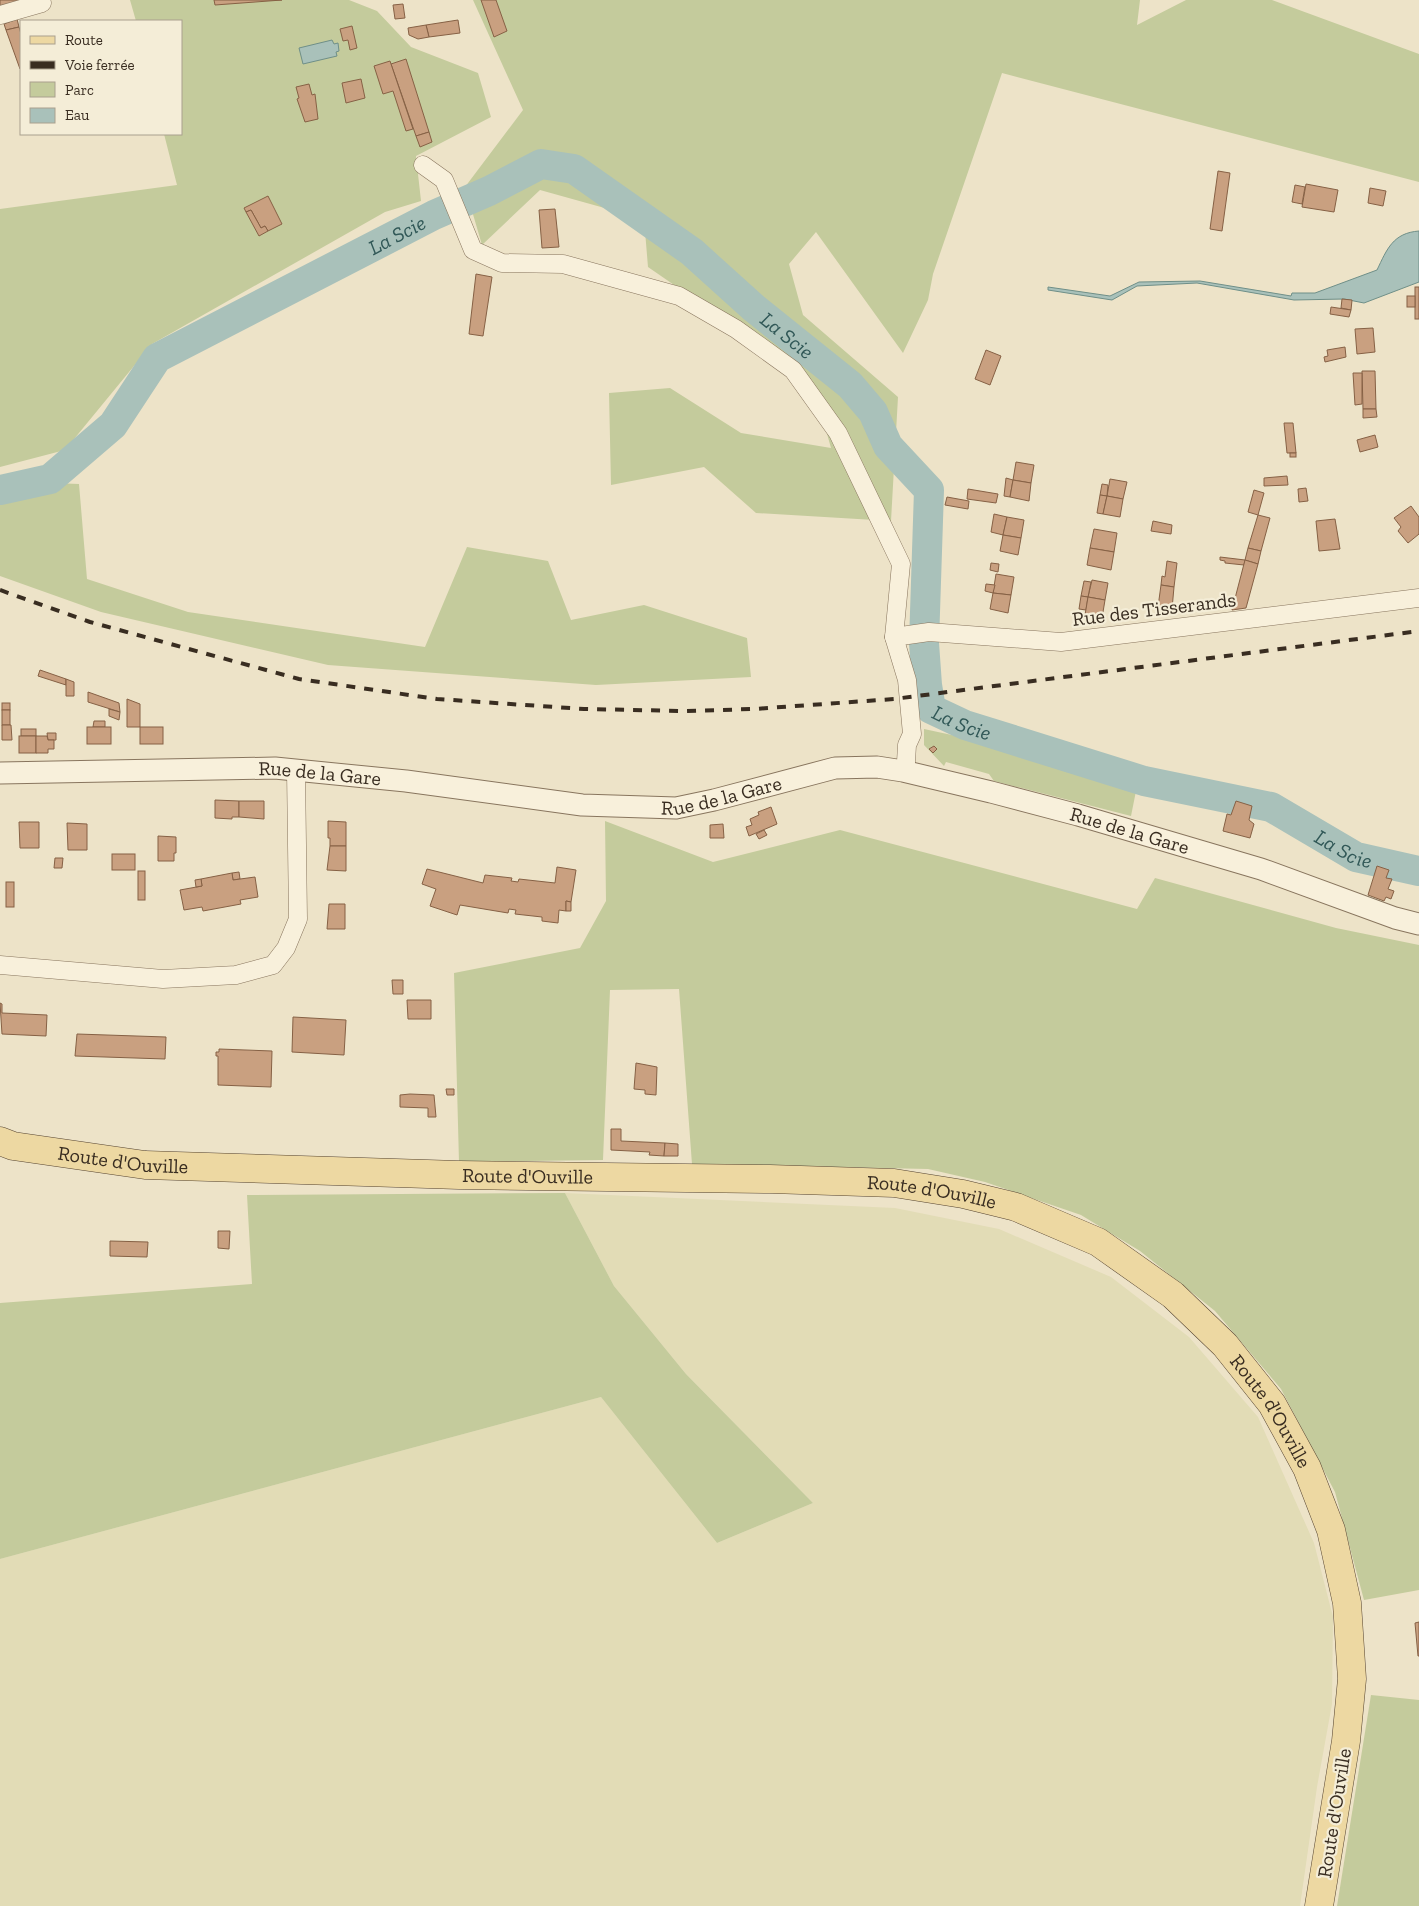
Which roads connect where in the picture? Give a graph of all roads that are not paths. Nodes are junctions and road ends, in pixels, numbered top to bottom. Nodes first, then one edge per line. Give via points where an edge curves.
1 (42, 3) dead end
2 (0, 15) edge
3 (423, 165) dead end
4 (1419, 598) edge
5 (898, 636) junction
6 (296, 771) junction
7 (903, 771) junction
8 (0, 773) edge
9 (1419, 924) edge
10 (0, 965) edge
11 (0, 1141) edge
12 (1319, 1906) edge

1 - 2 street
3 - 5 street via 444,180 473,250 502,263 563,264 679,296 736,329 793,370 838,433 902,564
4 - 5 street, Rue des Tisserands via 1061,642 929,632
5 - 7 street via 907,680 912,734
6 - 7 street, Rue de la Gare via 406,781 582,805 676,808 834,768 877,767
6 - 8 street, Rue de la Gare via 275,768
6 - 10 street via 298,918 286,948 273,965 236,975 163,979
7 - 9 street, Rue de la Gare via 1078,815 1260,869
11 - 12 main road, Route d'Ouville via 13,1146 145,1165 894,1183 963,1194 1016,1208 1098,1242 1173,1295 1225,1346 1272,1404 1307,1468 1331,1530 1347,1603 1352,1679 1346,1741

